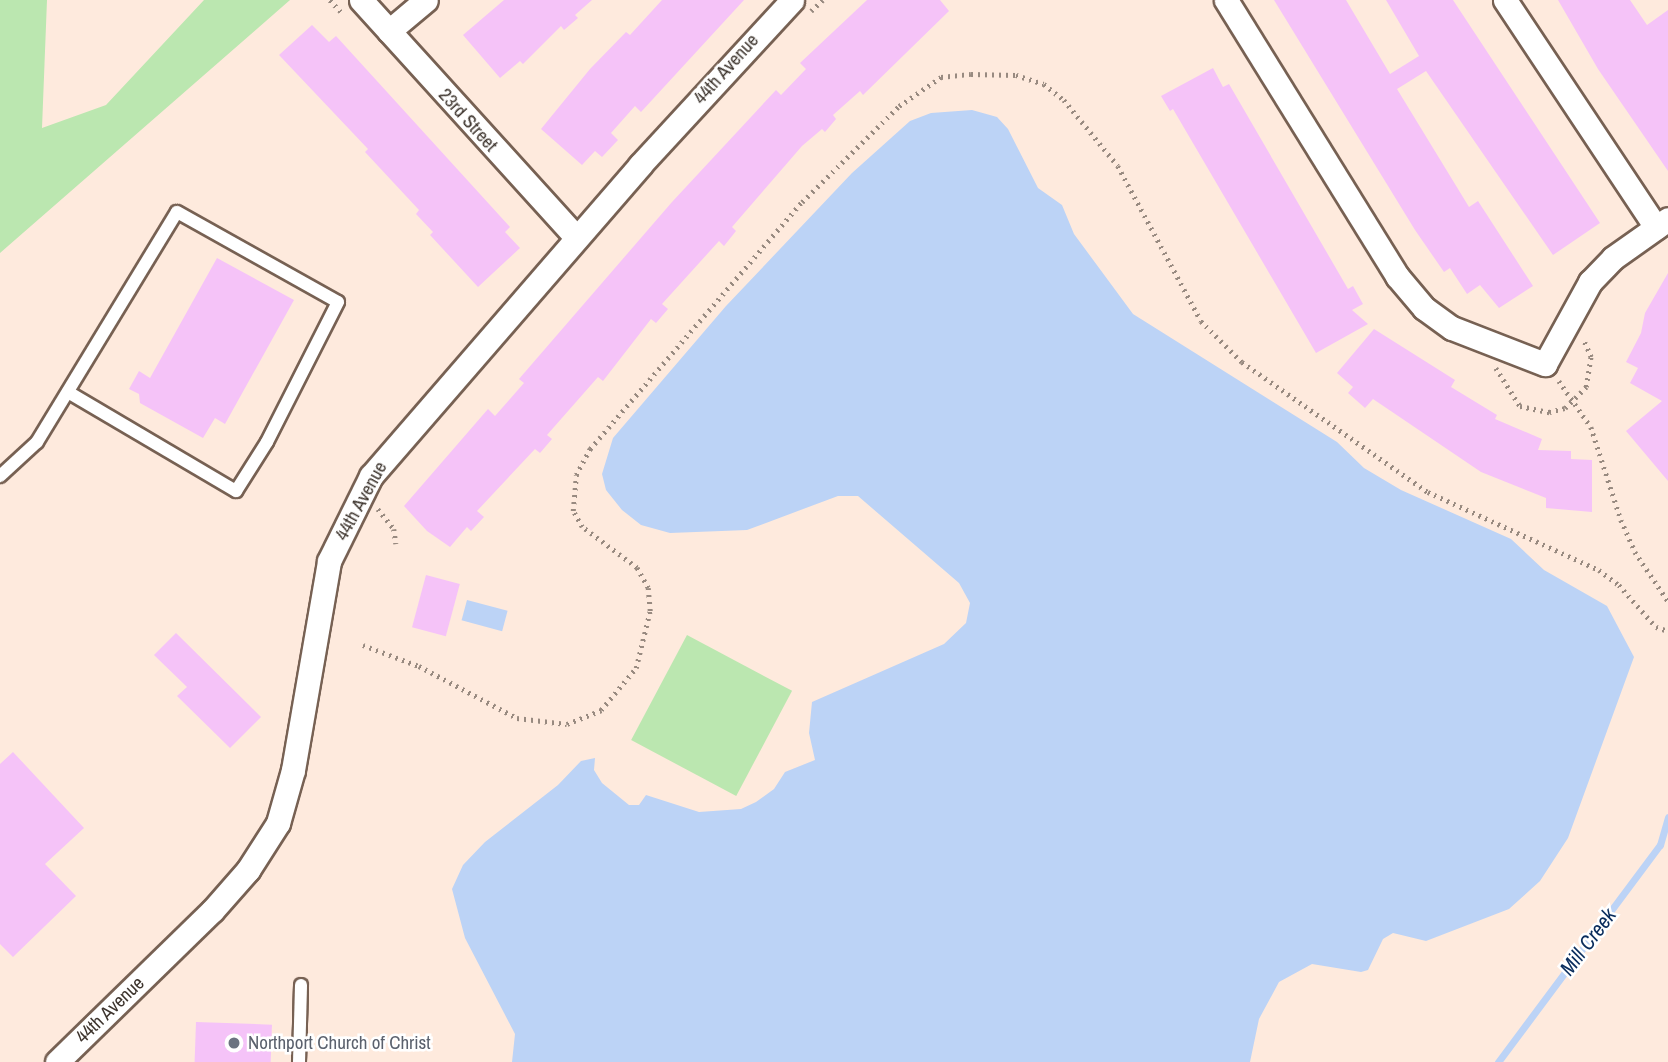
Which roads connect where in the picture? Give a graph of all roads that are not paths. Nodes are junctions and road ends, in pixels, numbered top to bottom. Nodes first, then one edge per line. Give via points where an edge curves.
1 (361, 0) edge
2 (426, 0) edge
3 (792, 0) edge
4 (1226, 0) edge
5 (1504, 0) edge
6 (389, 31) junction
7 (1662, 223) edge
8 (577, 238) junction
9 (68, 392) junction
10 (0, 476) edge
11 (301, 985) dead end
12 (57, 1062) edge
13 (299, 1062) edge

1 - 6 street, 23rd Street
2 - 6 street
3 - 8 street, 44th Avenue
4 - 7 street via 1355,215 1424,308 1485,344 1545,364 1590,282
5 - 7 street
6 - 8 street, 23rd Street
8 - 12 street, 44th Avenue via 387,453 357,500 329,561 293,770 278,823 264,848 212,911
9 - 9 lane via 177,212 338,302 267,442 236,491
9 - 10 lane via 37,442
11 - 13 lane

